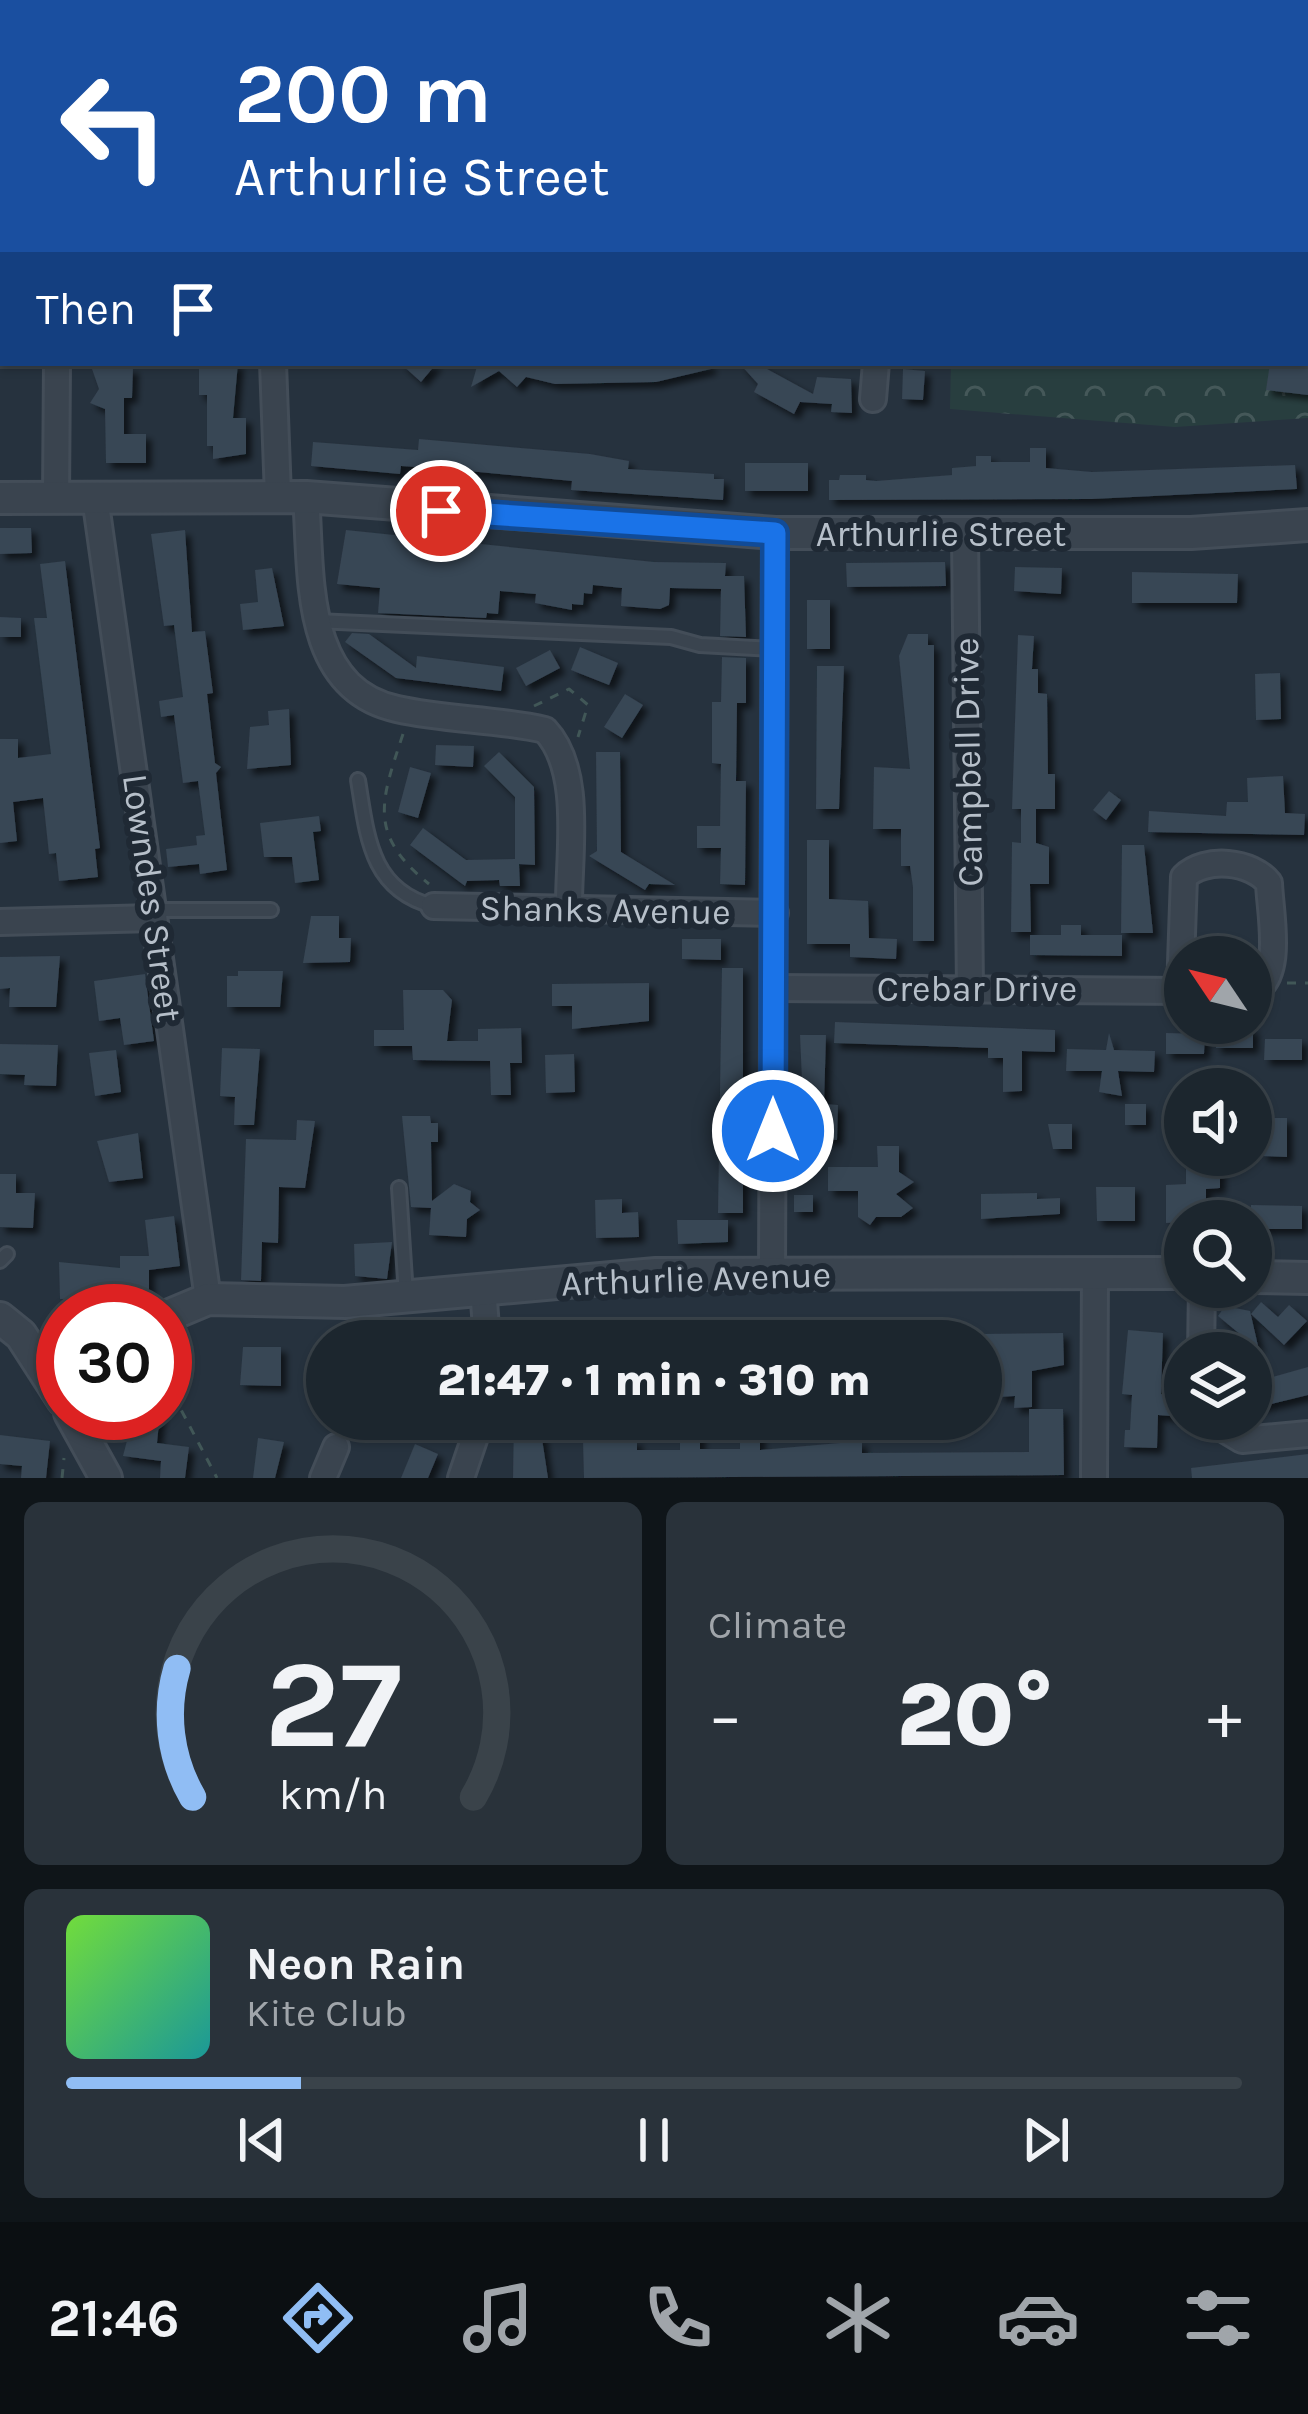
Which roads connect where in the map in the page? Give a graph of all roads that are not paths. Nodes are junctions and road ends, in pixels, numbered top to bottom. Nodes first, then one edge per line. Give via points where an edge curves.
1 (57, 366) edge
2 (273, 366) edge
3 (876, 366) edge
4 (873, 399) dead end
5 (292, 496) junction
6 (95, 497) junction
7 (0, 498) edge
8 (56, 498) junction
9 (1308, 525) edge
10 (775, 533) junction
11 (965, 535) junction
12 (315, 621) junction
13 (776, 649) junction
14 (358, 780) dead end
15 (443, 906) joint
16 (272, 910) dead end
17 (569, 910) junction
18 (776, 913) junction
19 (155, 914) junction
20 (0, 922) edge
21 (1183, 936) edge
22 (1271, 936) edge
23 (774, 988) junction
24 (970, 989) junction
25 (1164, 991) edge
26 (399, 1188) dead end
27 (1164, 1273) edge
28 (1094, 1274) junction
29 (772, 1275) junction
30 (1272, 1277) edge
31 (1308, 1278) edge
32 (483, 1288) junction
33 (406, 1296) junction
34 (208, 1299) junction
35 (192, 1305) edge
36 (0, 1318) edge
37 (486, 1320) edge
38 (36, 1354) edge
39 (1308, 1434) edge
40 (1272, 1437) edge
41 (85, 1440) edge
42 (474, 1440) edge
43 (336, 1447) dead end
44 (106, 1478) edge
45 (323, 1478) edge
46 (460, 1478) edge
47 (1094, 1478) edge

1 - 8 street
2 - 5 street
3 - 4 street
5 - 6 street, Arthurlie Street
5 - 10 street, Arthurlie Street
5 - 12 street
6 - 8 street, Arthurlie Street
6 - 19 street, Lowndes Street
7 - 8 street, Arthurlie Street
9 - 11 street, Arthurlie Street
10 - 11 street, Arthurlie Street
10 - 13 street
11 - 24 street, Campbell Drive
12 - 13 lane
12 - 17 street via 331,663 394,709 545,730 560,746
13 - 18 street
14 - 15 lane via 377,868 402,892
15 - 17 street, Shanks Avenue
16 - 19 lane
17 - 18 street, Shanks Avenue
18 - 23 street
19 - 20 street
19 - 34 street, Lowndes Street
21 - 22 street, Crebar Drive via 1184,877 1202,866 1235,866 1253,868 1269,884
23 - 24 street, Crebar Drive
23 - 29 street
24 - 25 street, Crebar Drive
26 - 33 lane
27 - 28 street, Arthurlie Avenue
28 - 29 street, Arthurlie Avenue
28 - 47 street
29 - 32 street, Arthurlie Avenue via 656,1274
30 - 31 street
32 - 33 street, Arthurlie Avenue
32 - 37 street
33 - 34 street, Arthurlie Avenue
34 - 35 street
36 - 38 street
39 - 40 street
41 - 44 street
42 - 46 street
43 - 45 street

